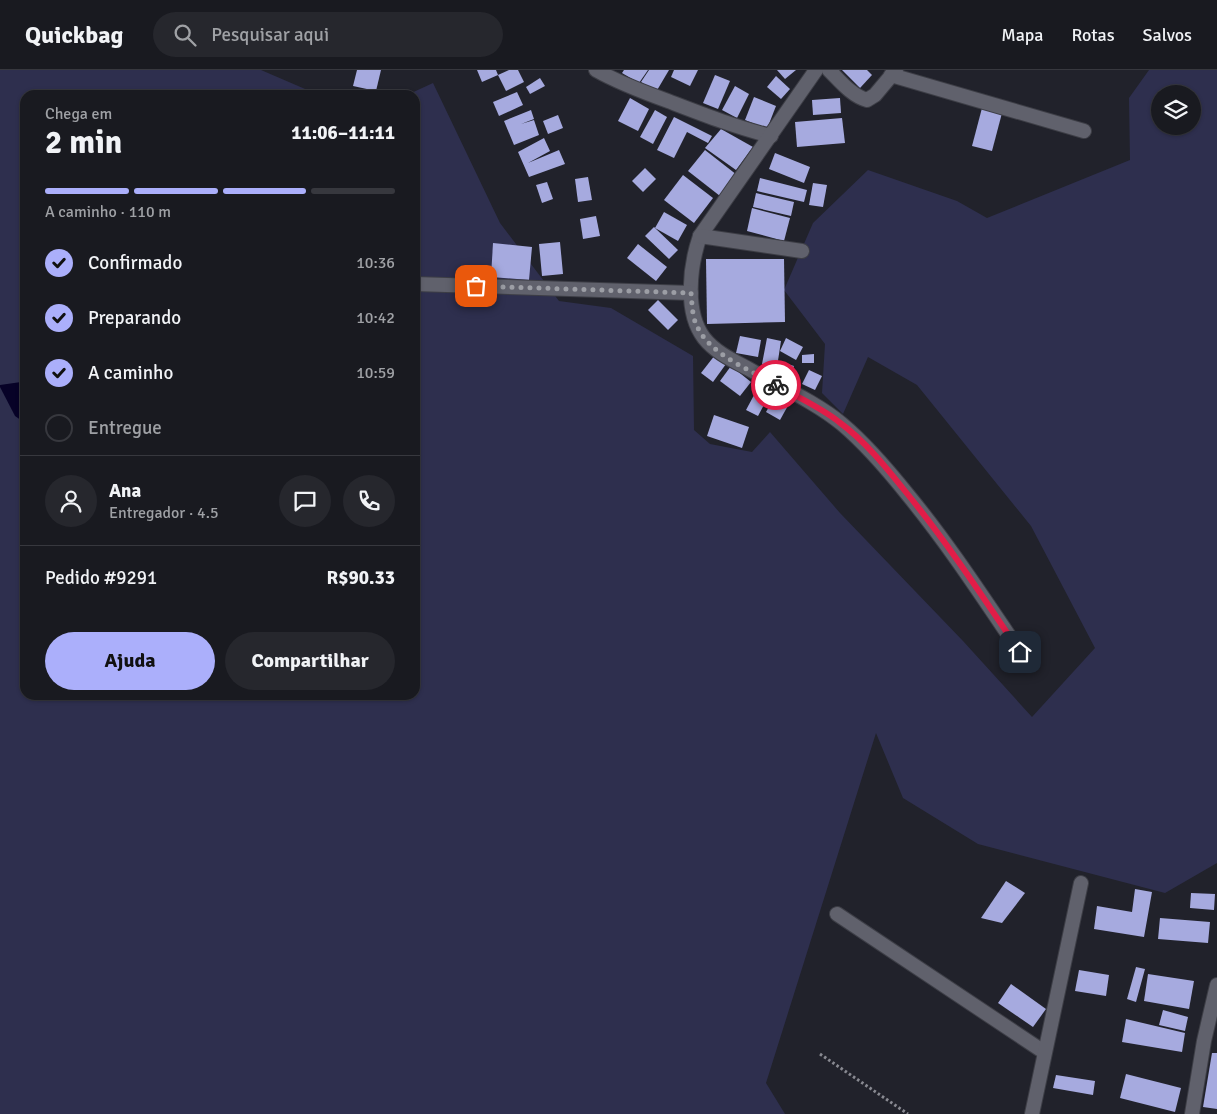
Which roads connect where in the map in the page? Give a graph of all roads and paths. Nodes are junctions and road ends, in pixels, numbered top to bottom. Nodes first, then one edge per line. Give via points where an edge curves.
1 (596, 70) edge
2 (816, 70) edge
3 (829, 70) edge
4 (894, 73) edge
5 (1084, 131) dead end
6 (771, 136) junction
7 (700, 236) junction
8 (802, 251) dead end
9 (420, 284) edge
10 (691, 293) junction
11 (1020, 652) dead end
12 (1081, 883) dead end
13 (837, 914) dead end
14 (1217, 985) edge
15 (1211, 1043) edge
16 (1044, 1052) junction
17 (820, 1054) dead end
18 (908, 1114) edge
19 (1032, 1114) edge
20 (1192, 1114) edge

1 - 6 street via 618,82 701,114
2 - 6 street
3 - 4 street via 853,93 867,100
4 - 5 street
6 - 7 street
7 - 8 street
7 - 10 street via 695,250
9 - 10 street
10 - 11 street via 695,323 704,338 721,354 840,422 883,464 937,530
12 - 16 street
13 - 16 street
14 - 15 street
15 - 20 street
16 - 19 street
17 - 18 path

